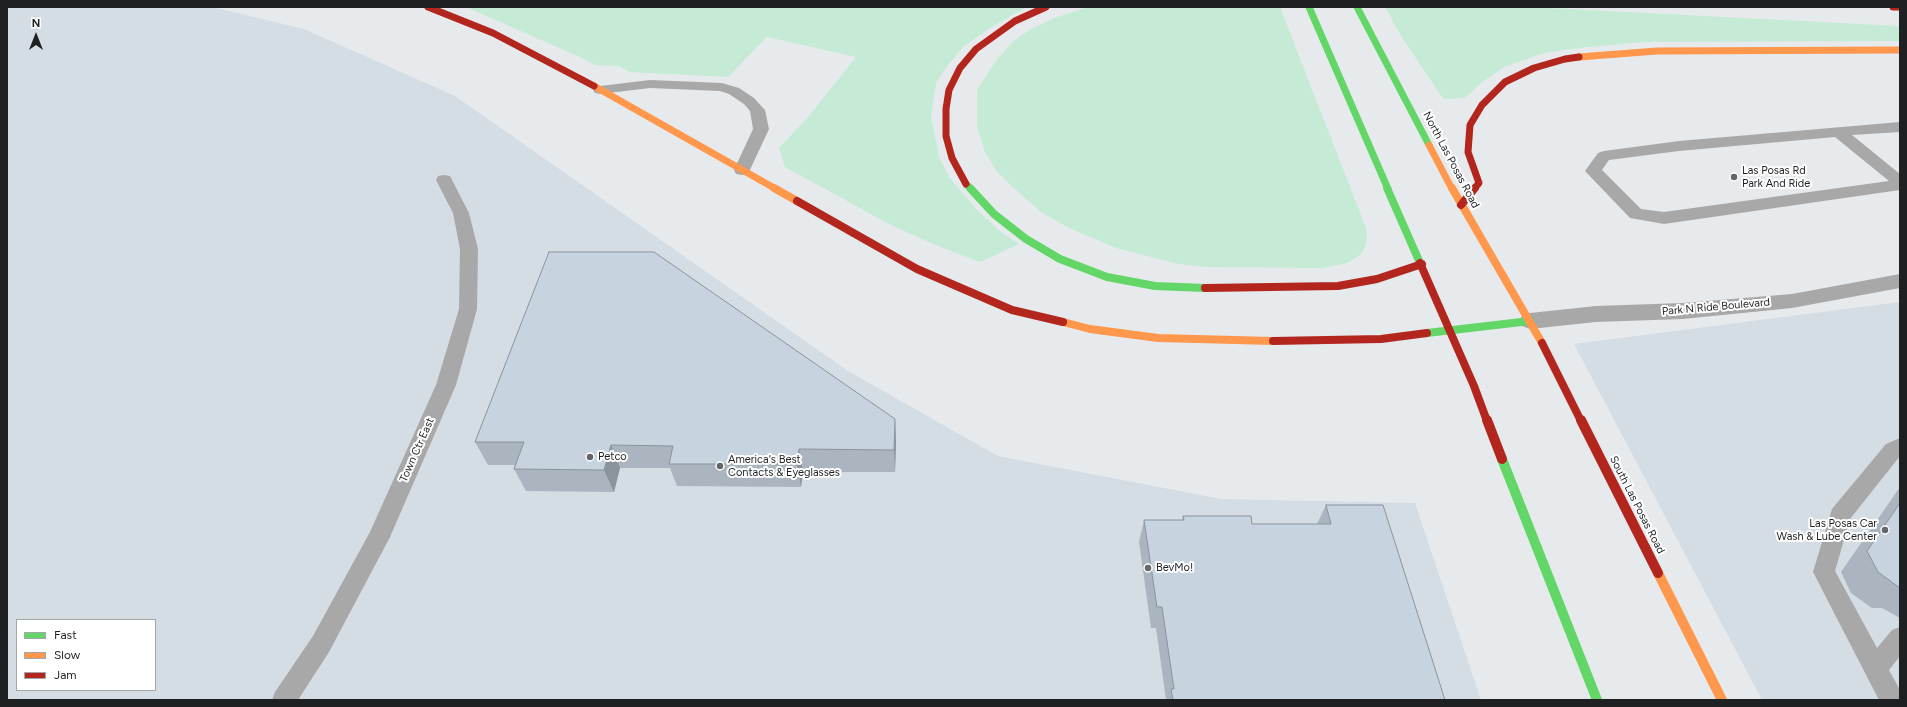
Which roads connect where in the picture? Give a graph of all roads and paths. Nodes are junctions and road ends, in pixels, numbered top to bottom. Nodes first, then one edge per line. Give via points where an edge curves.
1 (428, 7) edge
2 (1046, 7) edge
3 (1309, 7) edge
4 (1356, 7) edge
5 (1893, 7) edge
6 (1900, 7) edge
7 (1900, 50) edge
8 (600, 90) junction
9 (1900, 127) edge
10 (1838, 132) junction
11 (742, 170) junction
12 (444, 180) dead end
13 (1900, 184) edge
14 (1461, 205) junction
15 (1422, 264) junction
16 (1900, 281) edge
17 (1530, 321) junction
18 (1449, 330) junction
19 (1900, 446) edge
20 (1900, 638) edge
21 (1888, 683) edge
22 (284, 700) edge
23 (1597, 700) edge
24 (1722, 700) edge

1 - 8 main road via 493,33
2 - 15 main road via 1015,21 976,49 960,68 949,90 946,109 946,136 952,158 965,183 994,214 1026,239 1060,258 1107,277 1155,286 1338,286 1377,279
3 - 15 main road
4 - 14 main road, North Las Posas Road
5 - 6 main road
7 - 14 main road via 1657,51 1565,59 1534,68 1504,82 1482,105 1470,126 1468,152 1479,183
8 - 11 main road
8 - 11 lane via 650,84 734,91 749,100 758,110 761,129
9 - 10 lane
10 - 13 lane
10 - 13 lane via 1679,146 1604,156 1593,171 1636,214 1664,218
11 - 18 main road via 916,269 1012,310 1090,329 1158,338 1260,341 1381,339
12 - 22 lane, Town Ctr East via 461,213 469,249 468,309 446,384 379,537 322,644
14 - 17 main road, North Las Posas Road
15 - 18 main road
16 - 17 street, Park N Ride Boulevard via 1792,301
17 - 18 main road
17 - 24 main road, South Las Posas Road
18 - 23 main road via 1474,386
19 - 21 lane via 1893,450 1840,515 1824,572
20 - 21 lane

